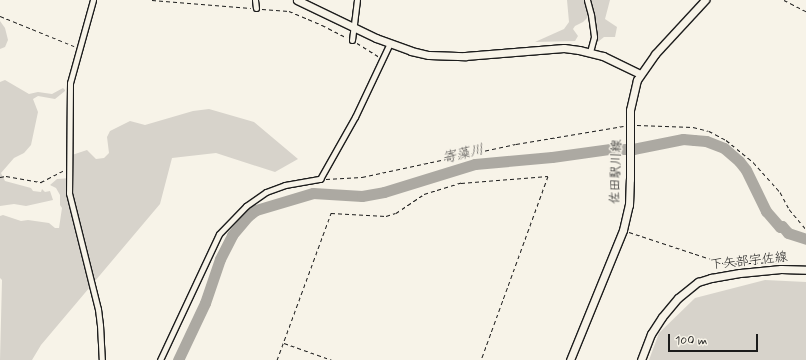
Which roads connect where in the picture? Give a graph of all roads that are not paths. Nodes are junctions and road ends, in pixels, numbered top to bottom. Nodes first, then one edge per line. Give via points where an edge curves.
1 (93, 0) edge
2 (256, 0) edge
3 (297, 0) edge
4 (357, 0) edge
5 (587, 0) edge
6 (705, 0) edge
7 (256, 8) road end
8 (355, 28) junction
9 (352, 40) road end
10 (390, 44) junction
11 (590, 52) junction
12 (640, 74) junction
13 (806, 270) edge
14 (102, 360) edge
15 (160, 360) edge
16 (570, 360) edge
17 (641, 360) edge

1 - 14 street via 70,83 69,193 100,325
2 - 7 street
3 - 8 main road
4 - 8 street
5 - 11 street via 594,37
6 - 12 main road, 佐田駅川線
8 - 9 street
8 - 10 main road
10 - 11 main road via 411,51 446,56 547,48
10 - 15 street via 355,117 320,179 285,185 266,192 246,206 219,234
11 - 12 main road
12 - 16 main road, 佐田駅川線 via 632,98 629,205 623,230
13 - 17 main road, 下矢部宇佐線 via 781,269 740,273 698,282 678,298 662,317 651,334

